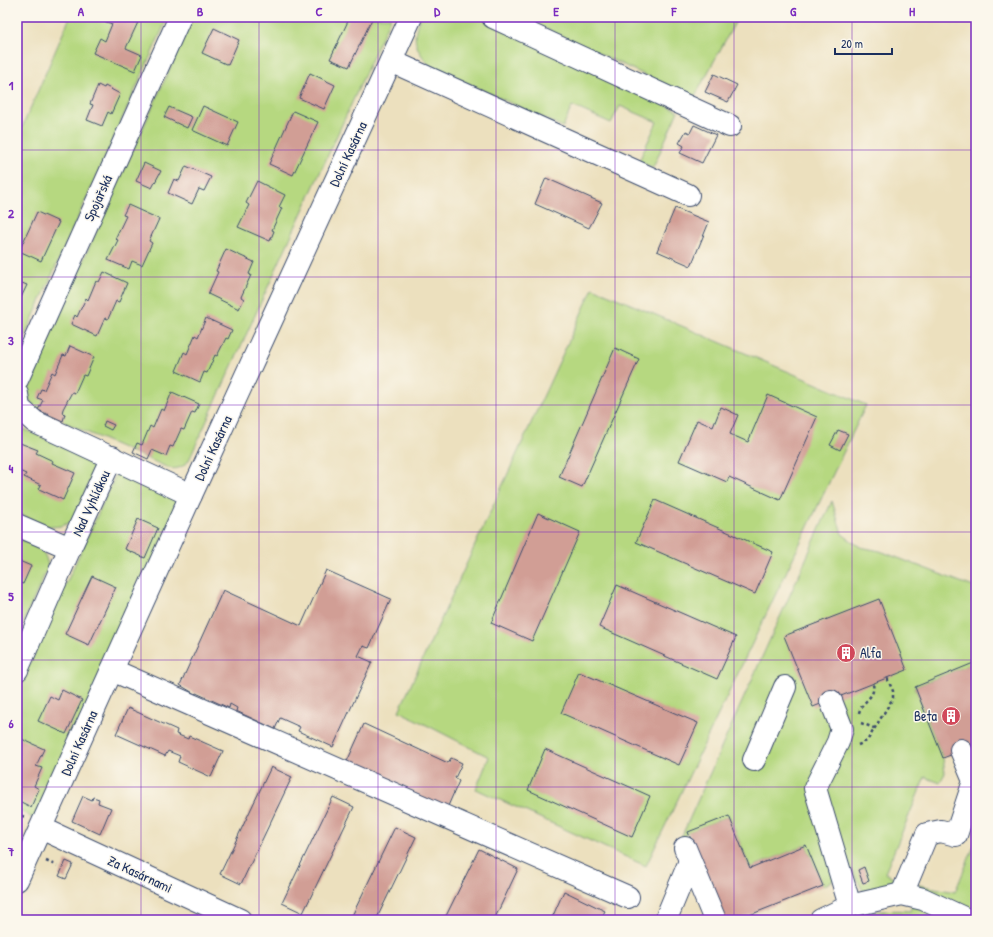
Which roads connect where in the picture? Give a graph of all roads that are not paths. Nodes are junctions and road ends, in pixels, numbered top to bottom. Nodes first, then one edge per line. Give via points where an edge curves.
1 (180, 17) edge
2 (411, 17) edge
3 (493, 17) edge
4 (391, 61) junction
5 (730, 126) dead end
6 (688, 195) dead end
7 (17, 380) edge
8 (17, 394) edge
9 (112, 458) junction
10 (191, 495) junction
11 (17, 525) edge
12 (70, 548) junction
13 (17, 670) edge
14 (112, 670) junction
15 (785, 687) dead end
16 (830, 701) dead end
17 (961, 750) dead end
18 (754, 760) dead end
19 (41, 828) junction
20 (17, 880) edge
21 (902, 894) junction
22 (628, 897) dead end
23 (850, 906) junction
24 (668, 914) dead end
25 (240, 920) edge
26 (714, 920) edge
27 (821, 920) edge
28 (968, 920) edge

1 - 7 street, Spojařská
2 - 4 street, Dolní Kasárna
3 - 5 street
4 - 6 street
4 - 10 street, Dolní Kasárna
8 - 9 street via 19,408 35,422
9 - 10 street
9 - 12 street, Nad Vyhlídkou
10 - 14 street, Dolní Kasárna
11 - 12 street, Nad Vyhlídkou
12 - 13 street, Nad Vyhlídkou
14 - 19 street, Dolní Kasárna
14 - 22 street
15 - 18 street
16 - 23 street via 842,729 815,788
17 - 21 street via 974,781 956,835 941,831 927,834
19 - 20 street, Dolní Kasárna
19 - 25 street, Za Kasárnami
21 - 23 street
21 - 28 street via 923,899
23 - 27 street
24 - 26 street via 688,855

